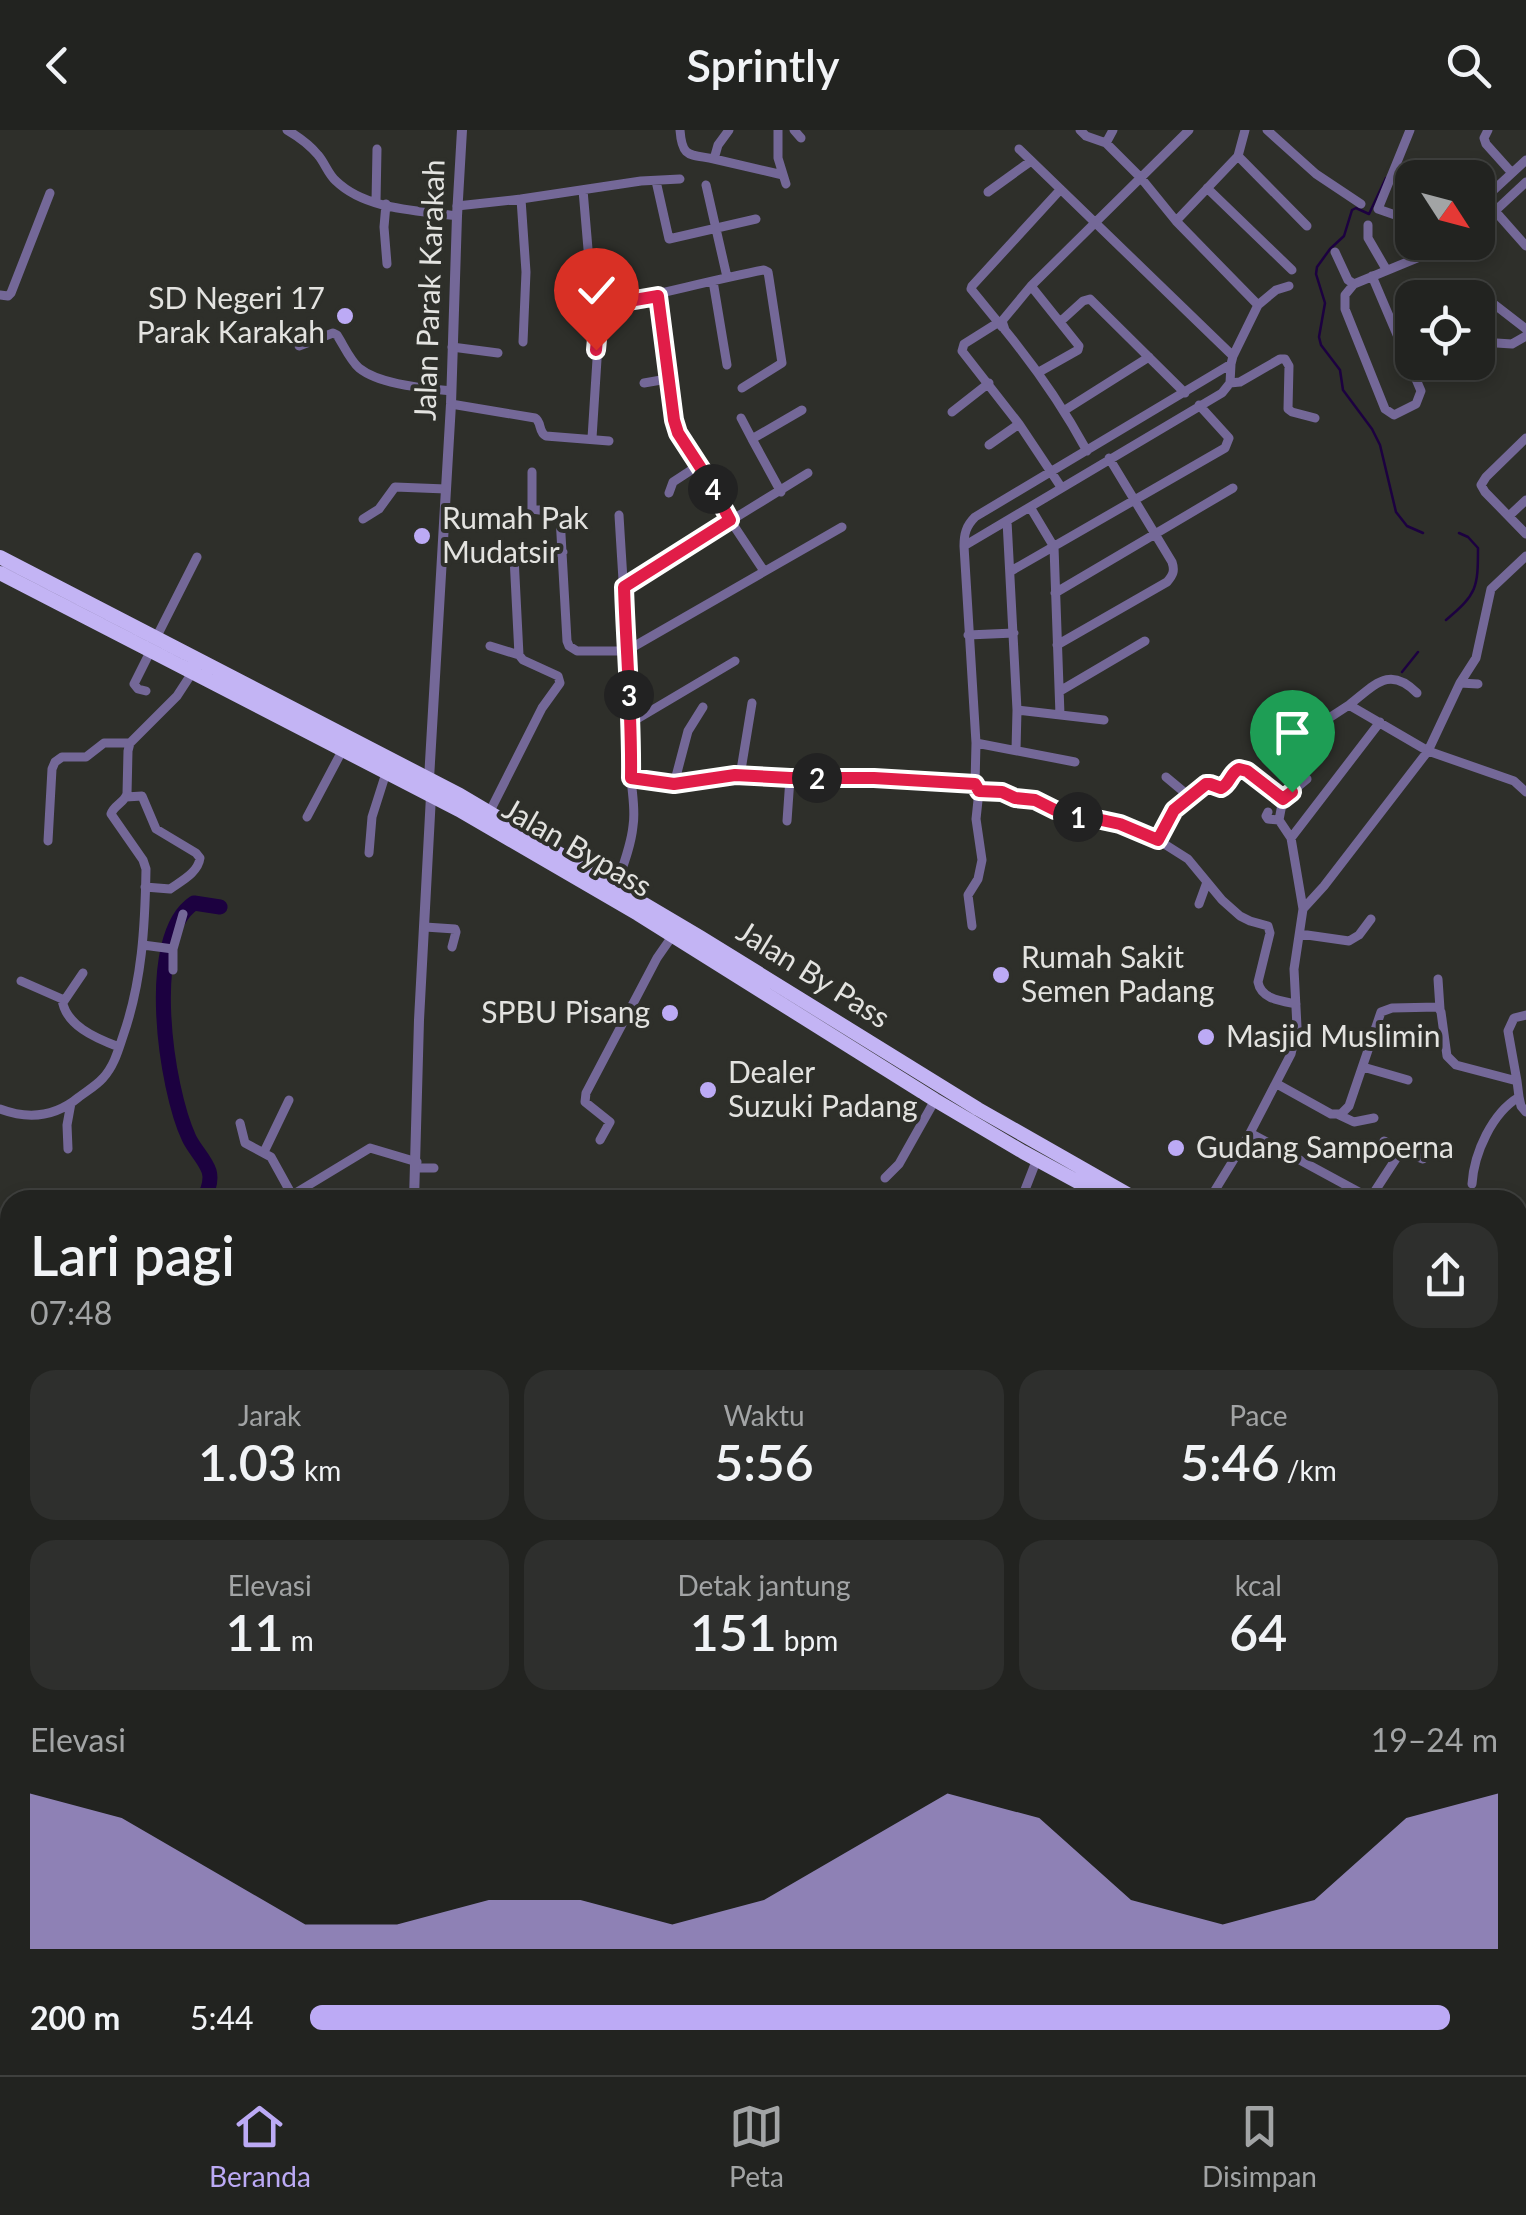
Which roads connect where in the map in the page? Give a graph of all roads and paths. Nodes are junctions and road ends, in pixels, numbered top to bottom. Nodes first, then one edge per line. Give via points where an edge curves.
1 (287, 130) edge
2 (462, 130) edge
3 (680, 130) edge
4 (729, 130) edge
5 (778, 130) edge
6 (1080, 130) edge
7 (1113, 130) edge
8 (1189, 130) edge
9 (1245, 130) edge
10 (1267, 130) edge
11 (1410, 130) edge
12 (1488, 130) edge
13 (1106, 144) junction
14 (378, 149) dead end
15 (1019, 149) dead end
16 (1238, 156) junction
17 (714, 159) junction
18 (1398, 160) edge
19 (1526, 160) edge
20 (1031, 161) junction
21 (1395, 167) edge
22 (1512, 173) junction
23 (1141, 178) junction
24 (680, 179) dead end
25 (656, 181) junction
26 (1526, 182) edge
27 (706, 184) dead end
28 (1207, 188) junction
29 (1495, 188) edge
30 (583, 190) junction
31 (1060, 190) junction
32 (988, 192) dead end
33 (50, 194) dead end
34 (520, 200) junction
35 (381, 203) junction
36 (1361, 204) dead end
37 (457, 211) junction
38 (1496, 211) joint
39 (1395, 215) edge
40 (756, 219) dead end
41 (1176, 221) junction
42 (1095, 224) junction
43 (1368, 225) dead end
44 (1307, 226) dead end
45 (716, 228) junction
46 (1526, 245) edge
47 (1335, 252) dead end
48 (1411, 260) edge
49 (388, 264) dead end
50 (1386, 269) junction
51 (1292, 270) dead end
52 (1372, 276) junction
53 (727, 277) junction
54 (714, 280) junction
55 (1354, 284) junction
56 (1030, 286) junction
57 (1289, 286) dead end
58 (0, 295) edge
59 (658, 296) junction
60 (1495, 303) edge
61 (1258, 305) junction
62 (594, 307) junction
63 (1061, 321) junction
64 (1002, 326) junction
65 (1526, 332) edge
66 (523, 342) dead end
67 (1495, 343) edge
68 (299, 346) dead end
69 (452, 347) junction
70 (498, 354) dead end
71 (1149, 357) junction
72 (1232, 360) junction
73 (727, 365) dead end
74 (1039, 372) junction
75 (667, 379) junction
76 (644, 382) dead end
77 (990, 383) junction
78 (1230, 383) junction
79 (742, 388) dead end
80 (451, 392) junction
81 (1184, 393) junction
82 (451, 404) junction
83 (1199, 406) junction
84 (802, 410) dead end
85 (1065, 410) junction
86 (952, 412) dead end
87 (740, 418) dead end
88 (1315, 418) dead end
89 (1019, 424) junction
90 (592, 438) junction
91 (1526, 438) edge
92 (752, 439) junction
93 (609, 440) dead end
94 (989, 445) dead end
95 (1087, 451) junction
96 (1110, 458) junction
97 (699, 465) junction
98 (1052, 471) junction
99 (532, 472) dead end
100 (808, 474) dead end
101 (1060, 487) junction
102 (1232, 488) dead end
103 (446, 489) junction
104 (669, 492) dead end
105 (781, 492) junction
106 (1134, 499) junction
107 (1526, 500) edge
108 (1030, 507) junction
109 (619, 515) dead end
110 (1510, 516) junction
111 (363, 520) dead end
112 (730, 520) junction
113 (1008, 520) junction
114 (842, 526) dead end
115 (1154, 534) junction
116 (1526, 534) edge
117 (964, 546) junction
118 (1054, 548) junction
119 (563, 552) junction
120 (1526, 556) edge
121 (0, 557) edge
122 (196, 557) dead end
123 (764, 570) junction
124 (1010, 570) junction
125 (0, 573) edge
126 (624, 587) junction
127 (1055, 593) junction
128 (94, 613) junction
129 (1014, 633) junction
130 (968, 636) junction
131 (1146, 642) dead end
132 (153, 644) junction
133 (1057, 645) junction
134 (490, 646) dead end
135 (626, 651) junction
136 (519, 655) junction
137 (734, 660) dead end
138 (192, 673) junction
139 (1460, 683) junction
140 (1478, 684) dead end
141 (146, 691) dead end
142 (1060, 691) junction
143 (1417, 693) dead end
144 (752, 704) dead end
145 (1349, 705) junction
146 (703, 707) dead end
147 (1017, 710) junction
148 (1060, 715) junction
149 (1104, 720) dead end
150 (632, 722) junction
151 (1380, 722) junction
152 (1306, 732) dead end
153 (976, 743) junction
154 (130, 744) junction
155 (1016, 750) junction
156 (1428, 750) junction
157 (342, 751) junction
158 (1075, 762) dead end
159 (386, 773) junction
160 (735, 775) junction
161 (1166, 777) dead end
162 (429, 778) junction
163 (631, 778) junction
164 (790, 778) junction
165 (1306, 778) dead end
166 (674, 784) junction
167 (977, 788) junction
168 (1526, 792) edge
169 (431, 796) junction
170 (126, 797) junction
171 (1190, 797) junction
172 (1283, 799) junction
173 (489, 812) junction
174 (1268, 812) dead end
175 (307, 817) dead end
176 (1280, 820) junction
177 (787, 821) dead end
178 (1291, 838) junction
179 (48, 840) dead end
180 (1158, 840) junction
181 (369, 853) dead end
182 (1207, 882) junction
183 (145, 886) junction
184 (616, 886) junction
185 (1199, 904) dead end
186 (1303, 909) junction
187 (183, 914) dead end
188 (1370, 919) dead end
189 (972, 926) dead end
190 (425, 927) junction
191 (1300, 934) junction
192 (673, 936) junction
193 (144, 945) junction
194 (170, 948) junction
195 (452, 948) dead end
196 (172, 970) dead end
197 (83, 973) dead end
198 (1438, 979) dead end
199 (20, 980) dead end
200 (64, 1000) junction
201 (1296, 1004) junction
202 (1440, 1010) junction
203 (1526, 1015) edge
204 (119, 1046) junction
205 (1520, 1065) edge
206 (1363, 1068) junction
207 (1408, 1080) dead end
208 (1516, 1081) junction
209 (1278, 1084) junction
210 (930, 1090) junction
211 (1519, 1097) junction
212 (289, 1100) dead end
213 (72, 1103) junction
214 (0, 1109) edge
215 (1526, 1112) edge
216 (1337, 1114) junction
217 (1374, 1118) dead end
218 (240, 1123) dead end
219 (1250, 1133) junction
220 (600, 1140) dead end
221 (1384, 1141) dead end
222 (68, 1150) dead end
223 (1402, 1150) junction
224 (264, 1152) junction
225 (1037, 1159) junction
226 (1423, 1159) dead end
227 (417, 1165) junction
228 (434, 1168) dead end
229 (885, 1178) dead end
230 (1472, 1184) dead end
231 (285, 1190) edge
232 (301, 1190) edge
233 (415, 1190) edge
234 (1025, 1190) edge
235 (1092, 1190) edge
236 (1120, 1190) edge
237 (1215, 1190) edge
238 (1355, 1190) edge
239 (1376, 1190) edge
240 (0, 1484) edge
241 (0, 1496) edge

1 - 35 street via 304,140 344,188
2 - 37 street, Jalan Parak Karakah
3 - 17 street via 686,153
4 - 17 street
5 - 17 street via 784,180
6 - 13 street
7 - 13 street
8 - 23 street
9 - 16 street
10 - 36 street
11 - 18 street
12 - 22 street via 1486,144
13 - 23 street
14 - 35 street
15 - 20 street
16 - 28 street
16 - 44 street
19 - 22 street
20 - 31 street
20 - 32 street
21 - 39 street via 1378,209
22 - 29 street
23 - 41 street
23 - 42 street
24 - 25 street
25 - 30 street
25 - 45 street via 669,239
26 - 38 street
27 - 45 street
28 - 41 street
28 - 51 street
30 - 34 street
30 - 62 street
31 - 42 street
31 - 64 street via 972,286
33 - 58 street via 12,293
34 - 37 street
34 - 66 street
35 - 37 street
35 - 49 street
37 - 69 street, Jalan Parak Karakah
38 - 46 street
40 - 45 street
41 - 61 street
42 - 56 street
42 - 72 street
43 - 50 street
45 - 53 street
47 - 55 street
48 - 50 street
50 - 52 street
52 - 55 street
52 - 55 street via 1421,392 1416,404 1394,415 1384,409 1345,309 1345,294
53 - 54 street
53 - 79 street via 768,272 783,358
54 - 59 street
54 - 73 street
56 - 63 street
56 - 64 street
57 - 61 street
59 - 62 street
59 - 75 street
60 - 65 street
61 - 72 street
62 - 90 street
63 - 71 street via 1090,299
63 - 74 street via 1079,348
64 - 74 street
64 - 77 street via 962,351
65 - 67 street via 1512,344
68 - 80 street via 332,333 368,374
69 - 70 street
69 - 80 street, Jalan Parak Karakah
71 - 81 street
71 - 85 street
72 - 78 street
72 - 81 street
74 - 85 street
75 - 76 street
75 - 97 street via 678,433
77 - 86 street
77 - 89 street
78 - 83 street
78 - 88 street via 1285,359 1288,409
80 - 82 street, Jalan Parak Karakah
81 - 95 street
82 - 90 street via 535,418 546,436
82 - 103 street, Jalan Parak Karakah
83 - 96 street
83 - 106 street via 1228,438 1225,448
84 - 92 street
85 - 95 street
87 - 92 street
89 - 94 street
89 - 98 street
90 - 93 street
91 - 110 street via 1482,485
92 - 105 street
95 - 98 street
96 - 101 street
96 - 106 street
97 - 104 street
97 - 112 street
98 - 101 street
98 - 117 street via 975,517
99 - 119 street via 530,507 560,517
100 - 105 street
101 - 108 street
102 - 115 street
103 - 111 street via 395,487 380,510
103 - 162 street, Jalan Parak Karakah
105 - 112 street
106 - 115 street
106 - 118 street
107 - 110 street
108 - 113 street
108 - 118 street
109 - 126 street
110 - 116 street
112 - 123 street
112 - 126 street
113 - 117 street
113 - 124 street
114 - 123 street
115 - 127 street
115 - 133 street via 1174,568 1167,582
117 - 130 street
118 - 124 street
118 - 127 street
119 - 135 street via 570,646
119 - 136 street via 514,557
120 - 139 street via 1491,589 1480,650
121 - 128 highway
122 - 132 street
123 - 135 street
124 - 129 street
125 - 128 highway
126 - 135 street
127 - 133 street
128 - 132 highway
129 - 130 street
129 - 147 street
130 - 153 street
131 - 142 street
132 - 138 highway, Jalan Bypass
132 - 141 street via 134,684
132 - 162 highway, Jalan Bypass
133 - 142 street
134 - 136 street
135 - 150 street
136 - 173 street via 560,682
137 - 150 street
138 - 154 street
138 - 157 highway, Jalan Bypass
139 - 140 street
139 - 156 street
142 - 148 street
143 - 145 street via 1390,678
144 - 160 street
145 - 151 street
145 - 152 street
146 - 166 street via 688,731
147 - 148 street
147 - 155 street
148 - 149 street
150 - 163 street
151 - 156 street
151 - 178 street
153 - 155 street
153 - 167 street
154 - 170 street
154 - 179 street via 104,743 86,757 55,762
155 - 158 street
156 - 168 street via 1514,781
156 - 186 street
157 - 159 highway, Jalan Bypass
157 - 175 street
159 - 169 highway, Jalan Bypass
159 - 181 street
160 - 164 street
160 - 166 street
161 - 171 street
162 - 169 street, Jalan Parak Karakah
162 - 173 highway, Jalan Bypass
163 - 166 street
163 - 184 street via 633,828
164 - 167 street
164 - 177 street
165 - 172 street
167 - 180 street
167 - 189 street via 982,860 968,894
169 - 190 street, Jalan Parak Karakah
169 - 192 highway, Jalan Bypass
170 - 183 street via 111,814 143,860
170 - 183 street via 142,796 156,829 200,858 170,888
171 - 172 street via 1208,784 1225,787 1243,768
171 - 180 street via 1174,810
172 - 176 street
173 - 184 highway, Jalan Bypass
174 - 176 street via 1268,819
176 - 178 street
178 - 186 street
180 - 182 street via 1188,859
182 - 185 street
182 - 201 street via 1240,916 1268,926 1260,990
183 - 193 street
184 - 210 highway, Jalan By Pass
186 - 191 street
187 - 194 street
188 - 191 street via 1349,941
190 - 195 street via 455,928
190 - 227 street, Jalan Parak Karakah
191 - 201 street
192 - 210 highway, Jalan Bypass
192 - 220 street via 586,1094 586,1102 610,1122
193 - 194 street
193 - 204 street
194 - 196 street
197 - 200 street
198 - 202 street
199 - 200 street
200 - 204 street via 76,1025
201 - 209 street via 1294,1043
202 - 206 street via 1381,1012
202 - 208 street via 1450,1061
203 - 205 street via 1509,1025
204 - 213 street via 104,1078
205 - 208 street
206 - 207 street
206 - 216 street via 1349,1106
208 - 211 street
209 - 216 street
209 - 219 street
210 - 225 highway, Jalan Bypass
210 - 229 street via 899,1164
210 - 236 highway, Jalan By Pass
211 - 215 street
211 - 230 street via 1490,1127
212 - 224 street
213 - 214 street via 43,1116
213 - 222 street
216 - 217 street via 1354,1122
218 - 224 street via 245,1143
219 - 237 street
219 - 238 street
221 - 223 street
223 - 226 street
223 - 239 street
224 - 231 street
225 - 234 street
225 - 235 highway, Jalan Bypass
227 - 228 street
227 - 232 street via 370,1148
227 - 233 street, Jalan Parak Karakah
240 - 241 street

